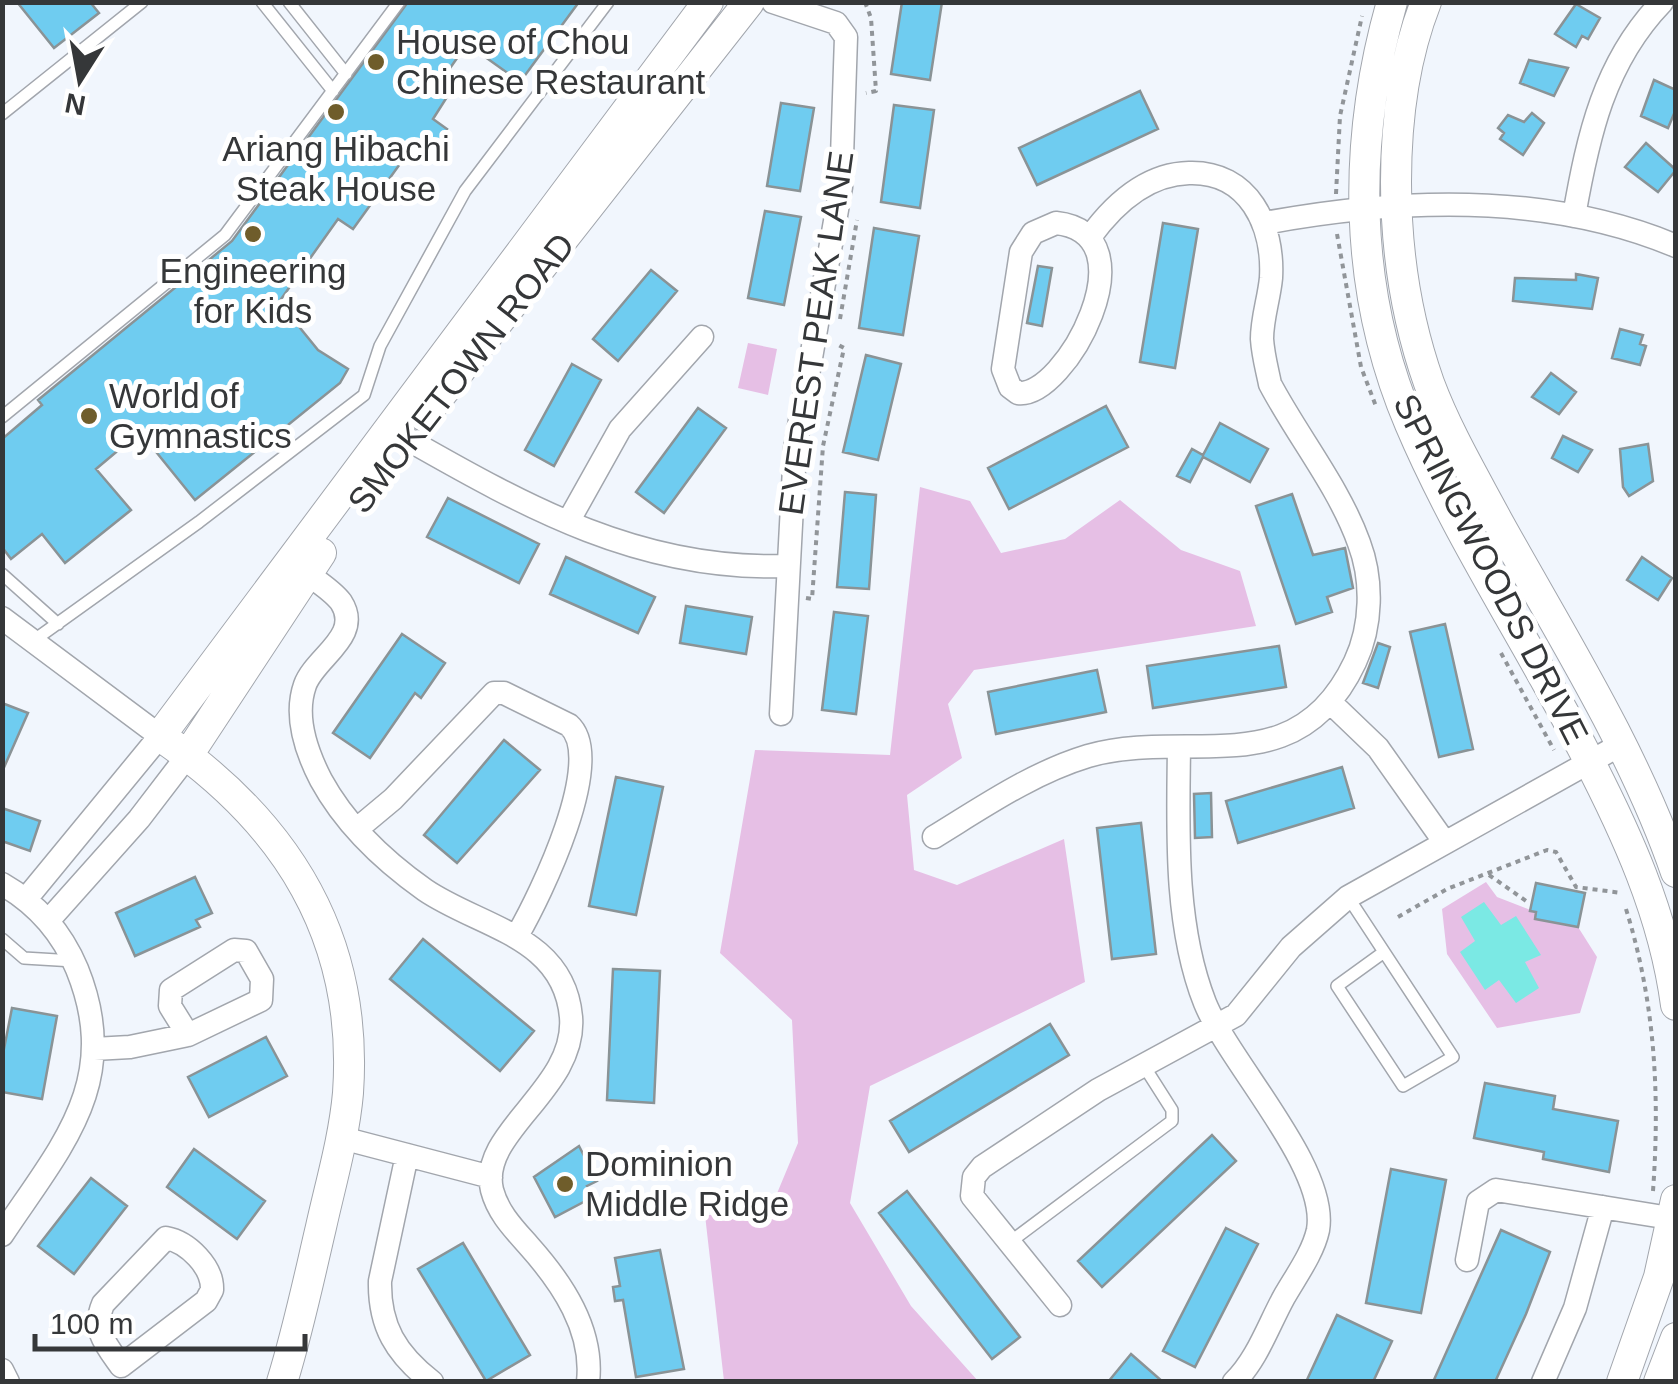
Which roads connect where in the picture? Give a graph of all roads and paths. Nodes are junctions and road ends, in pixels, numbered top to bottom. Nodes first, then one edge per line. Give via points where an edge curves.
1 (142, 2) edge
2 (262, 2) edge
3 (289, 2) edge
4 (399, 2) edge
5 (608, 2) edge
6 (708, 2) edge
7 (749, 2) edge
8 (773, 2) edge
9 (865, 2) edge
10 (1366, 2) edge
11 (1392, 2) edge
12 (1426, 2) edge
13 (1662, 2) edge
14 (346, 74) junction
15 (333, 91) junction
16 (864, 107) dead end
17 (2, 114) edge
18 (1396, 206) junction
19 (1350, 209) junction
20 (858, 212) dead end
21 (1574, 216) junction
22 (1265, 223) junction
23 (1090, 237) junction
24 (1676, 246) edge
25 (702, 337) dead end
26 (1380, 416) dead end
27 (2, 417) edge
28 (407, 440) junction
29 (568, 522) junction
30 (786, 566) junction
31 (306, 572) junction
32 (2, 574) edge
33 (799, 598) dead end
34 (2, 618) edge
35 (58, 624) junction
36 (33, 641) junction
37 (1498, 648) dead end
38 (1330, 702) junction
39 (781, 714) dead end
40 (160, 736) junction
41 (1620, 745) junction
42 (1179, 747) junction
43 (188, 754) junction
44 (1578, 768) junction
45 (357, 829) junction
46 (934, 837) dead end
47 (1443, 840) junction
48 (1676, 872) edge
49 (1490, 875) junction
50 (1614, 875) dead end
51 (2, 884) edge
52 (1622, 893) junction
53 (1348, 896) junction
54 (26, 899) junction
55 (1529, 902) dead end
56 (1398, 917) dead end
57 (48, 921) junction
58 (518, 934) junction
59 (2, 939) edge
60 (1384, 952) junction
61 (74, 962) junction
62 (1676, 1006) edge
63 (1217, 1026) junction
64 (188, 1035) dead end
65 (94, 1048) junction
66 (1144, 1066) junction
67 (342, 1138) junction
68 (407, 1155) junction
69 (491, 1176) junction
70 (1603, 1207) junction
71 (1668, 1213) edge
72 (2, 1234) edge
73 (1010, 1242) junction
74 (1467, 1260) dead end
75 (1060, 1305) dead end
76 (1676, 1338) edge
77 (121, 1366) junction
78 (2, 1370) edge
79 (8, 1382) edge
80 (102, 1382) edge
81 (282, 1382) edge
82 (432, 1382) edge
83 (588, 1382) edge
84 (1234, 1382) edge
85 (1542, 1382) edge
86 (1622, 1382) edge
87 (1659, 1382) edge

1 - 17 lane
2 - 15 lane
3 - 14 lane
4 - 14 lane
5 - 35 lane via 466,191 380,346 364,396
6 - 40 street, SMOKETOWN ROAD
7 - 28 street, SMOKETOWN ROAD
8 - 30 street, EVEREST PEAK LANE via 836,23 846,37 840,188 807,362
9 - 16 path via 876,91 864,93
10 - 19 path via 1340,116
11 - 19 street, SPRINGWOODS DRIVE
12 - 18 street, SPRINGWOODS DRIVE via 1400,112
13 - 21 street via 1605,86
14 - 15 lane
15 - 27 lane via 226,235
18 - 19 street
18 - 21 street
18 - 41 street, SPRINGWOODS DRIVE via 1411,322 1449,431
19 - 22 street
19 - 26 path via 1346,299
19 - 44 street, SPRINGWOODS DRIVE via 1410,424
20 - 33 path via 835,343 844,348 823,446 812,599
21 - 24 street
22 - 23 street via 1234,184 1185,172 1130,194
22 - 38 street via 1272,260 1262,336 1270,384 1348,517 1367,578 1358,656
23 - 23 street via 1100,280 1089,325 1043,386 1018,392 1003,369 1025,242 1056,223
25 - 29 street via 620,428
28 - 29 street
28 - 31 street, SMOKETOWN ROAD
29 - 30 street via 668,558
30 - 39 street, EVEREST PEAK LANE
31 - 43 street, SMOKETOWN ROAD
31 - 45 street via 342,603 347,624 313,668 301,721 320,778
32 - 35 lane
34 - 36 street
35 - 36 lane
36 - 40 street
37 - 44 path
38 - 42 street via 1269,740 1210,750
38 - 47 street via 1378,748
40 - 43 street
40 - 54 street
41 - 44 street
41 - 48 street, SPRINGWOODS DRIVE
42 - 46 street via 1125,749 1058,766
42 - 63 street via 1180,883 1198,982
43 - 57 street
43 - 67 street via 263,824 322,918 345,1000
44 - 47 street
44 - 62 street, SPRINGWOODS DRIVE via 1633,848
45 - 58 street via 427,891
45 - 58 street via 494,693 570,725 583,751 567,821 554,864
47 - 53 street
49 - 52 path via 1547,850 1556,852 1576,887
49 - 55 path
49 - 56 path via 1447,889
50 - 52 path
51 - 54 street
52 - 71 path via 1650,1007
53 - 60 lane
53 - 63 street via 1292,947 1249,1003
54 - 57 street
57 - 61 street
58 - 69 street via 559,979 571,1040 556,1077 500,1146
59 - 61 lane via 24,958
60 - 60 lane via 1452,1057 1403,1086 1337,986
61 - 65 street
63 - 66 street
63 - 84 street via 1311,1178 1320,1213 1313,1246
64 - 65 street
65 - 72 street via 71,1133
66 - 73 lane via 1172,1121
66 - 73 street via 1098,1090 974,1177 972,1196
67 - 68 street
67 - 81 street
68 - 69 street
68 - 82 street via 380,1302 396,1348
69 - 83 street via 501,1212 551,1272 583,1331
70 - 71 street
70 - 74 street via 1487,1192 1478,1202
70 - 85 street via 1574,1308
71 - 86 street via 1654,1292
73 - 75 street
76 - 87 street
77 - 77 street via 212,1290 207,1266 174,1239 159,1241 102,1304 98,1328
77 - 80 street
78 - 79 street

